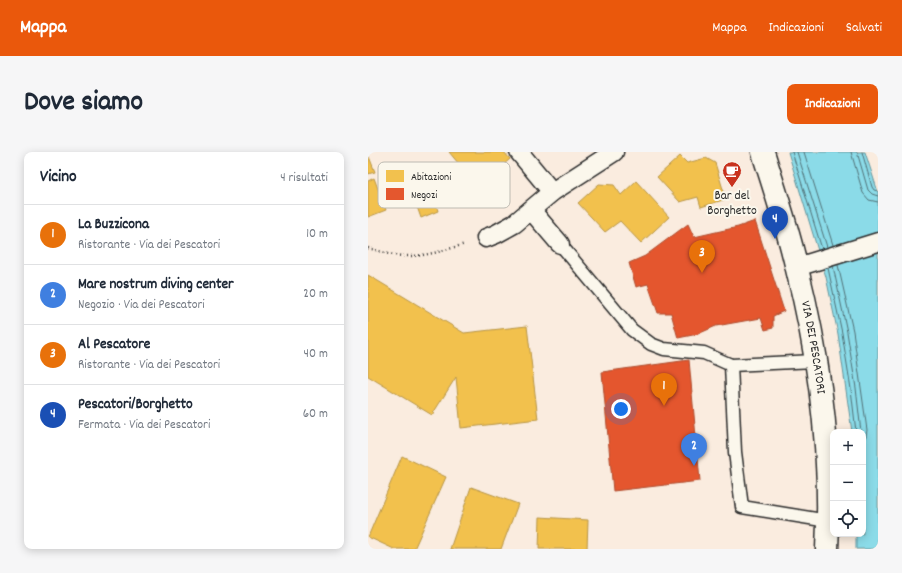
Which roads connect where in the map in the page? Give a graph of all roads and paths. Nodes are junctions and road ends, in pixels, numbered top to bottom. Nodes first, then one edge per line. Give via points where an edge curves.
1 (519, 152) edge
2 (763, 152) edge
3 (607, 154) edge
4 (552, 192) junction
5 (531, 210) junction
6 (486, 238) joint
7 (878, 242) edge
8 (560, 244) joint
9 (368, 248) edge
10 (797, 267) junction
11 (815, 361) junction
12 (731, 365) junction
13 (828, 521) junction
14 (827, 549) edge

1 - 4 street
2 - 10 street, VIA DEI PESCATORI
3 - 4 street
4 - 5 street
5 - 6 street via 506,230
5 - 8 street
6 - 9 path via 422,255 396,255
7 - 10 street
8 - 12 lane via 632,330 642,338 664,349 704,353
10 - 11 street, VIA DEI PESCATORI
11 - 12 lane
11 - 13 street, VIA DEI PESCATORI via 826,449
12 - 13 lane via 735,452 742,507
13 - 14 street, VIA DEI PESCATORI

